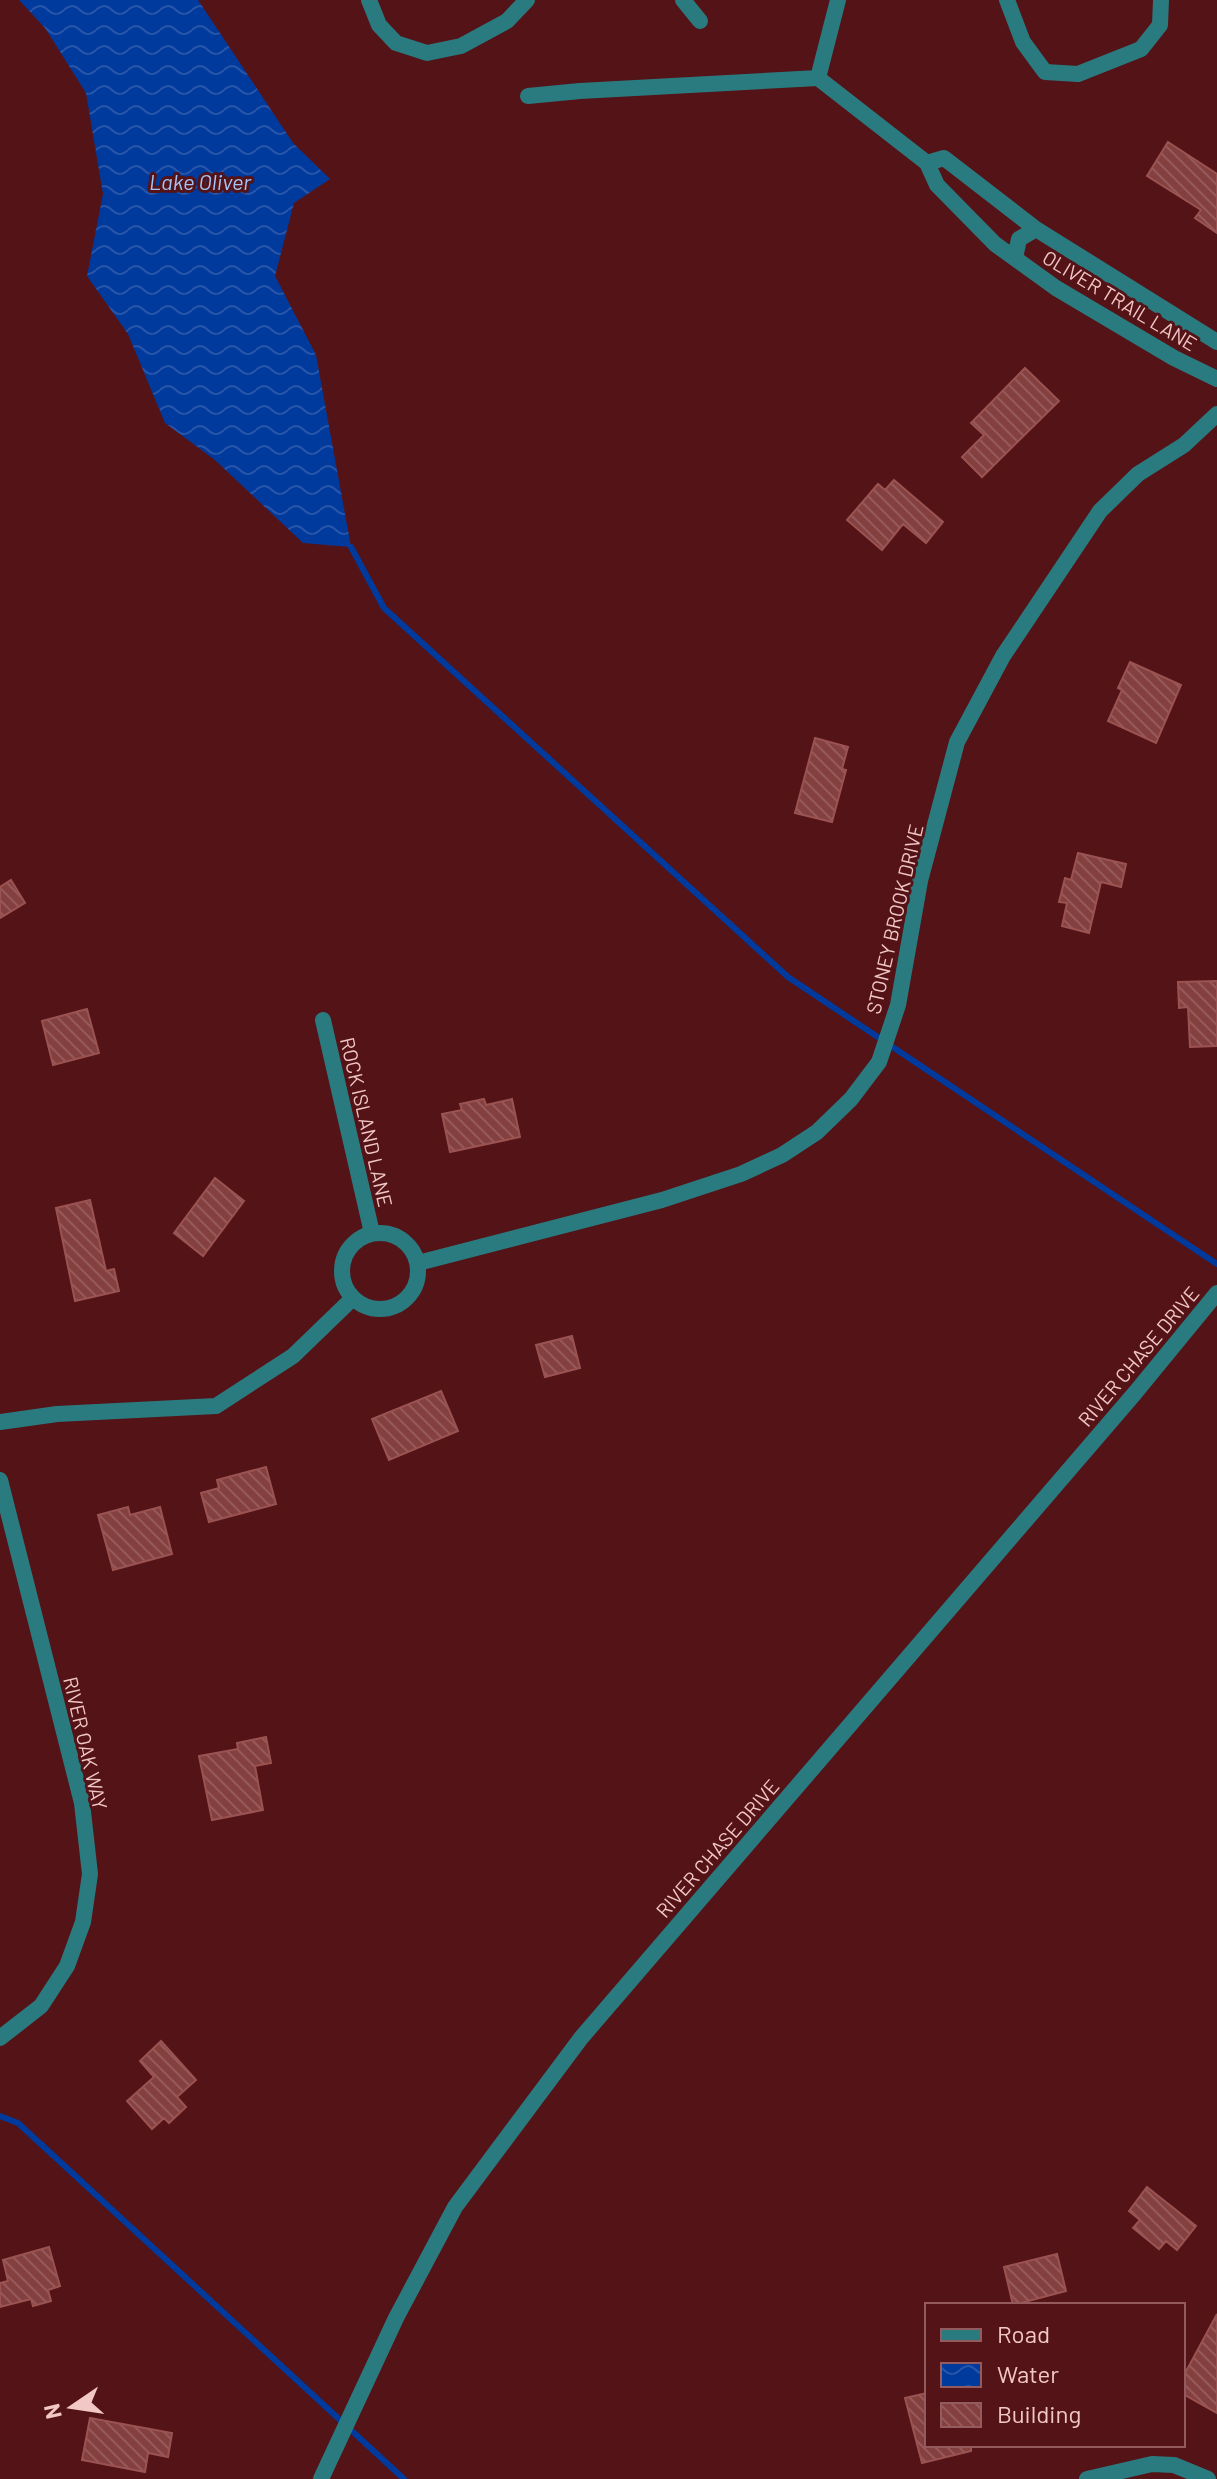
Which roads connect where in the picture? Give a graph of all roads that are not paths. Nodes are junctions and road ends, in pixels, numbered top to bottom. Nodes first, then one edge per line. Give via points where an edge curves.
1 (369, 0) edge
2 (683, 0) edge
3 (838, 0) edge
4 (1007, 0) edge
5 (1161, 0) edge
6 (524, 1) edge
7 (700, 21) dead end
8 (818, 78) junction
9 (528, 96) dead end
10 (927, 163) junction
11 (1036, 229) junction
12 (1015, 258) junction
13 (1217, 342) edge
14 (1217, 379) edge
15 (1217, 414) edge
16 (323, 1020) dead end
17 (372, 1233) junction
18 (418, 1263) junction
19 (1217, 1293) edge
20 (353, 1298) junction
21 (0, 1422) edge
22 (0, 1480) edge
23 (0, 2038) edge
24 (321, 2479) edge
25 (1087, 2479) edge
26 (1208, 2479) edge

1 - 6 street via 379,25 396,43 427,53 461,46 507,21
2 - 7 street
3 - 8 street
4 - 5 street via 1023,42 1045,72 1078,74 1141,49 1160,25
8 - 9 street
8 - 10 street
10 - 11 street via 944,158
10 - 12 street via 937,185
11 - 12 street, OLIVER TRAIL LANE via 1019,239
11 - 13 street, OLIVER TRAIL LANE
12 - 14 street, OLIVER TRAIL LANE via 1056,288
15 - 18 street, STONEY BROOK DRIVE via 1184,445 1138,474 1100,511 1003,656 957,742 920,881 898,1005 879,1062 851,1099 817,1132 741,1174 662,1200
16 - 17 street, ROCK ISLAND LANE
17 - 18 street via 396,1235 414,1251
17 - 20 street via 345,1254 342,1277
18 - 20 street via 416,1287 399,1305 375,1309
19 - 24 street, RIVER CHASE DRIVE via 581,2038 455,2207
20 - 21 street via 293,1356 216,1406
22 - 23 street, RIVER OAK WAY via 82,1803 90,1874 83,1922 67,1966 41,2006
25 - 26 street via 1152,2464 1174,2465

